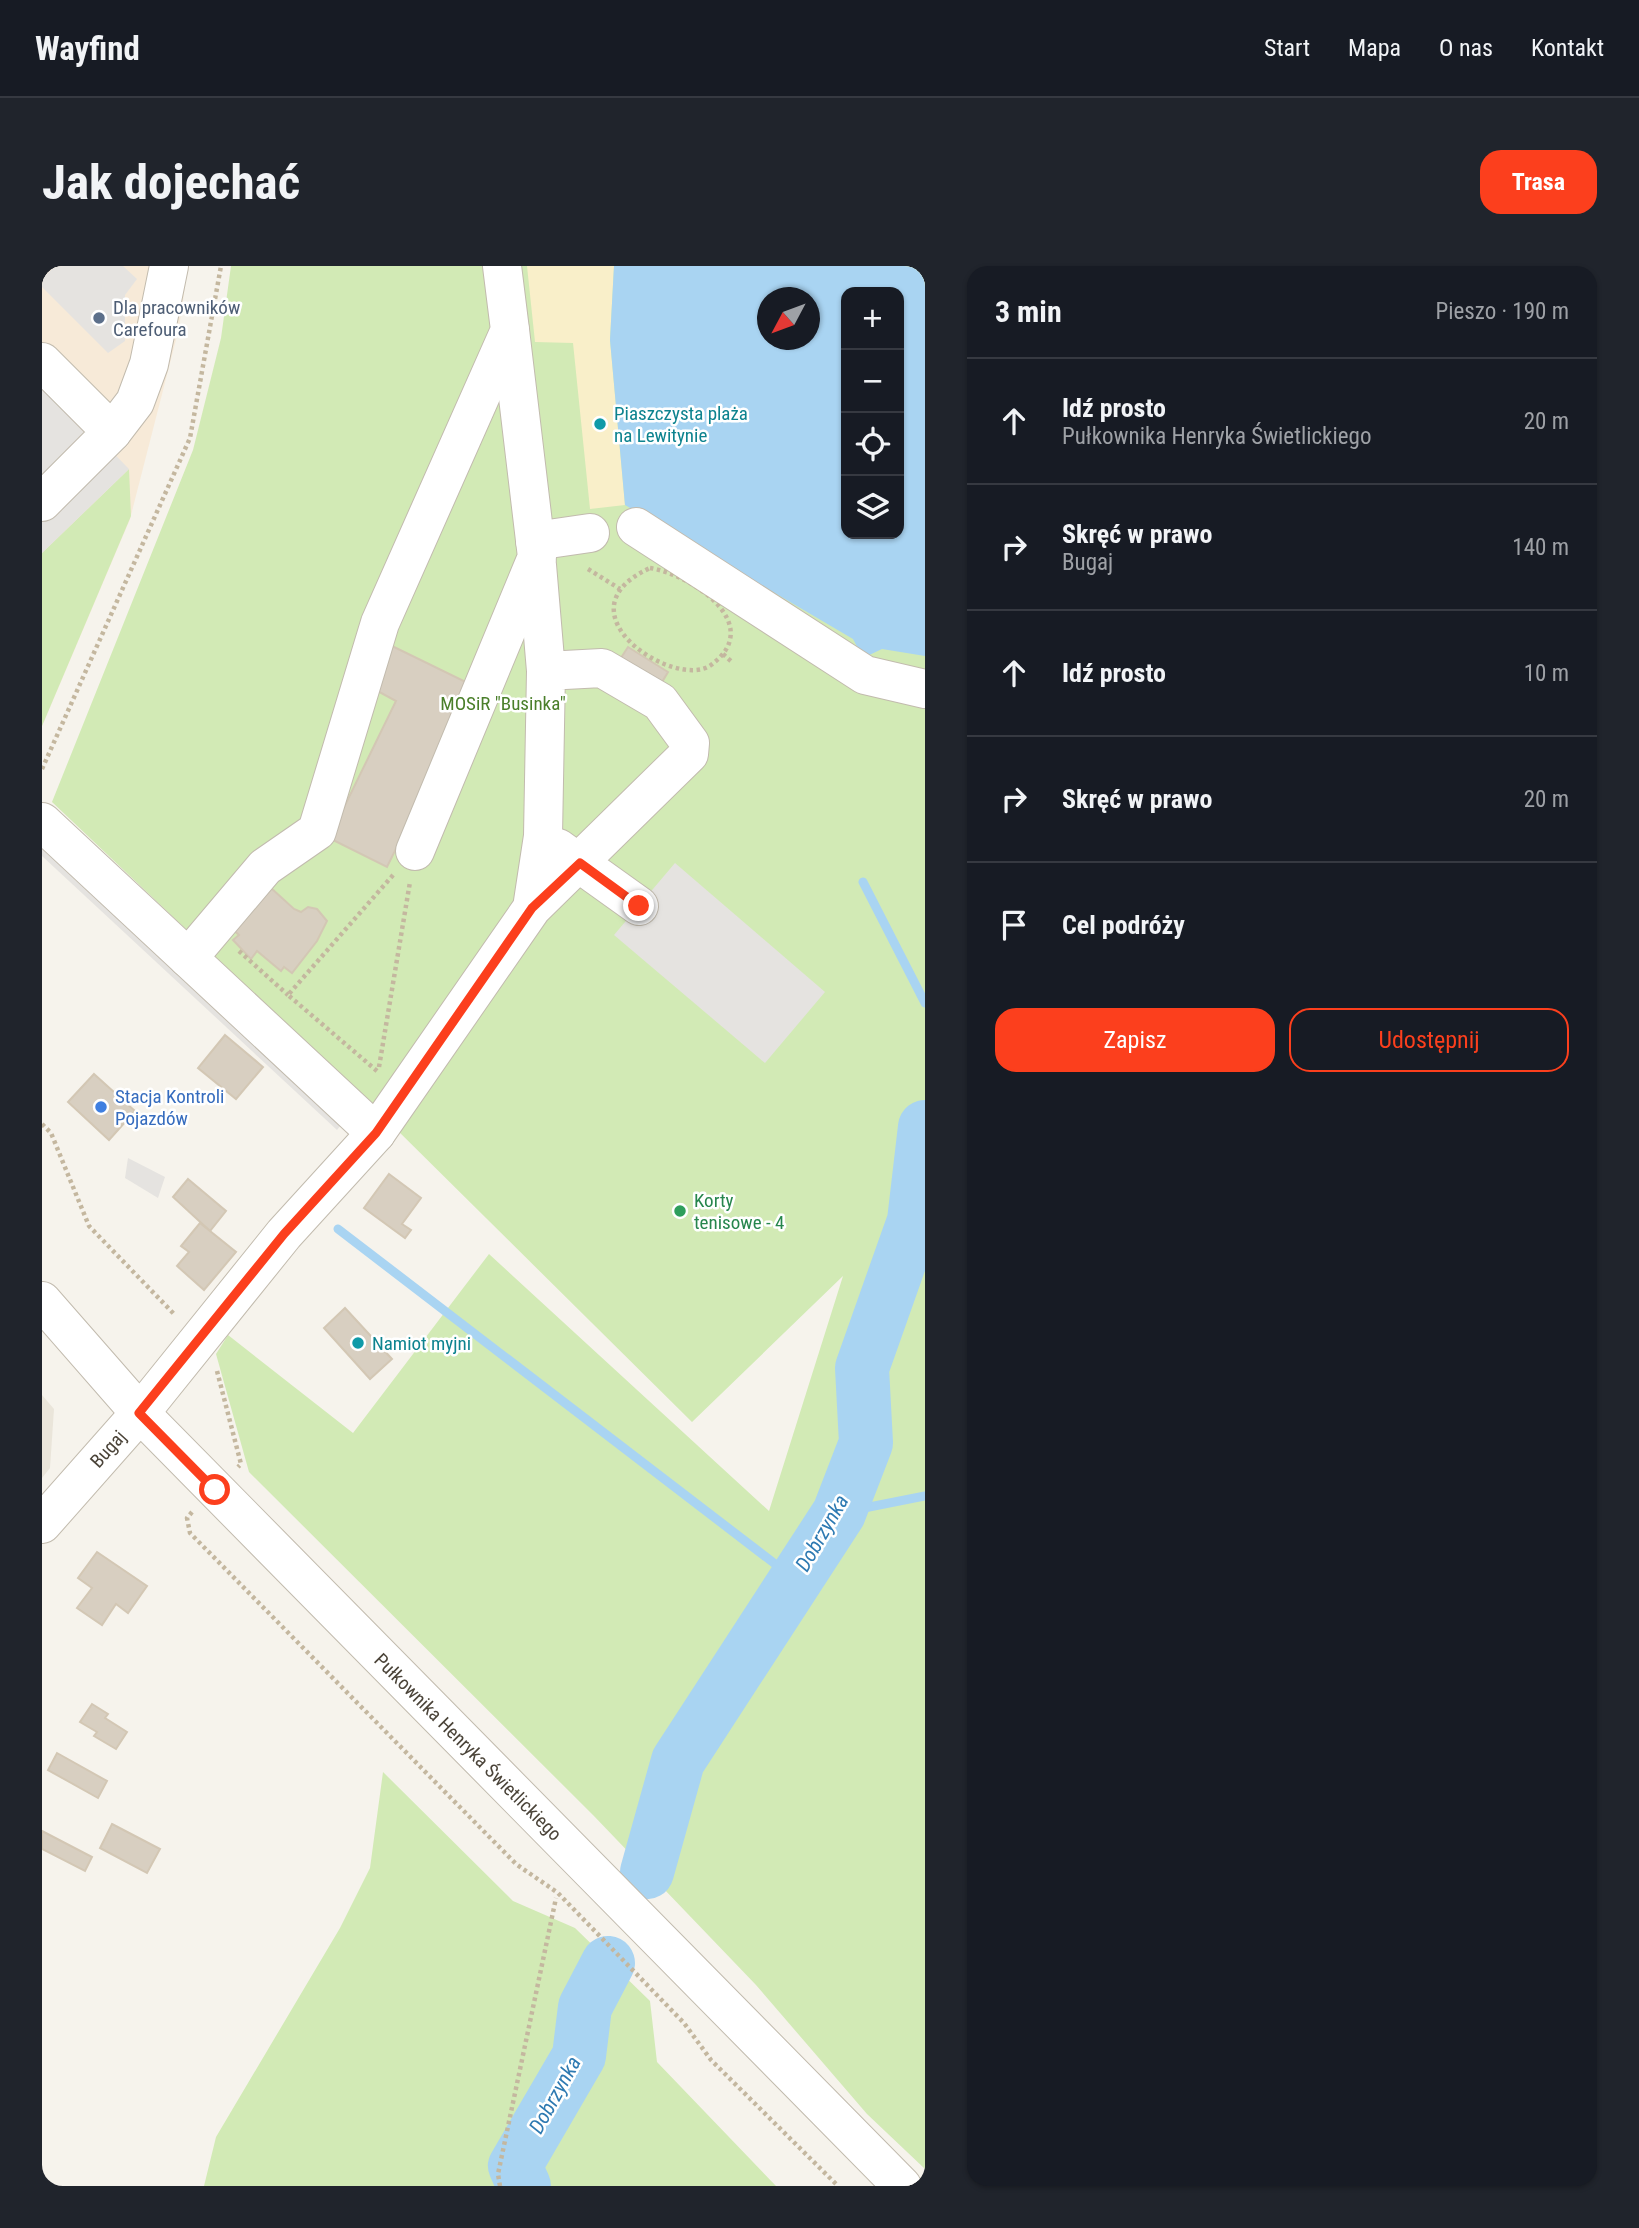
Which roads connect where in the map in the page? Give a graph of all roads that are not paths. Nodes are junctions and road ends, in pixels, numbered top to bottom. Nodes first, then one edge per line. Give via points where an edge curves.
1 (169, 266) edge
2 (502, 266) edge
3 (510, 330) junction
4 (42, 362) edge
5 (112, 432) junction
6 (42, 502) edge
7 (636, 527) dead end
8 (590, 533) dead end
9 (536, 549) junction
10 (546, 671) junction
11 (925, 689) edge
12 (42, 822) edge
13 (543, 836) junction
14 (415, 851) road end
15 (580, 863) junction
16 (639, 906) dead end
17 (532, 908) junction
18 (188, 958) junction
19 (376, 1133) junction
20 (42, 1301) edge
21 (139, 1413) junction
22 (42, 1524) edge
23 (902, 2186) edge

1 - 5 street via 149,364 135,401
2 - 3 street
3 - 9 street
3 - 18 street via 380,623 317,831 265,867
4 - 5 street
5 - 6 street
7 - 11 street via 865,675
8 - 9 street
9 - 10 street
9 - 14 street
10 - 13 street
10 - 15 street via 602,668 660,702 690,743 689,754
12 - 18 street
13 - 15 street
13 - 17 street
15 - 16 street
15 - 17 street
17 - 19 street, Bugaj
18 - 19 street
19 - 21 street, Bugaj via 284,1234
20 - 21 street, Pułkownika Henryka Świetlickiego
21 - 22 street, Bugaj
21 - 23 street, Pułkownika Henryka Świetlickiego

